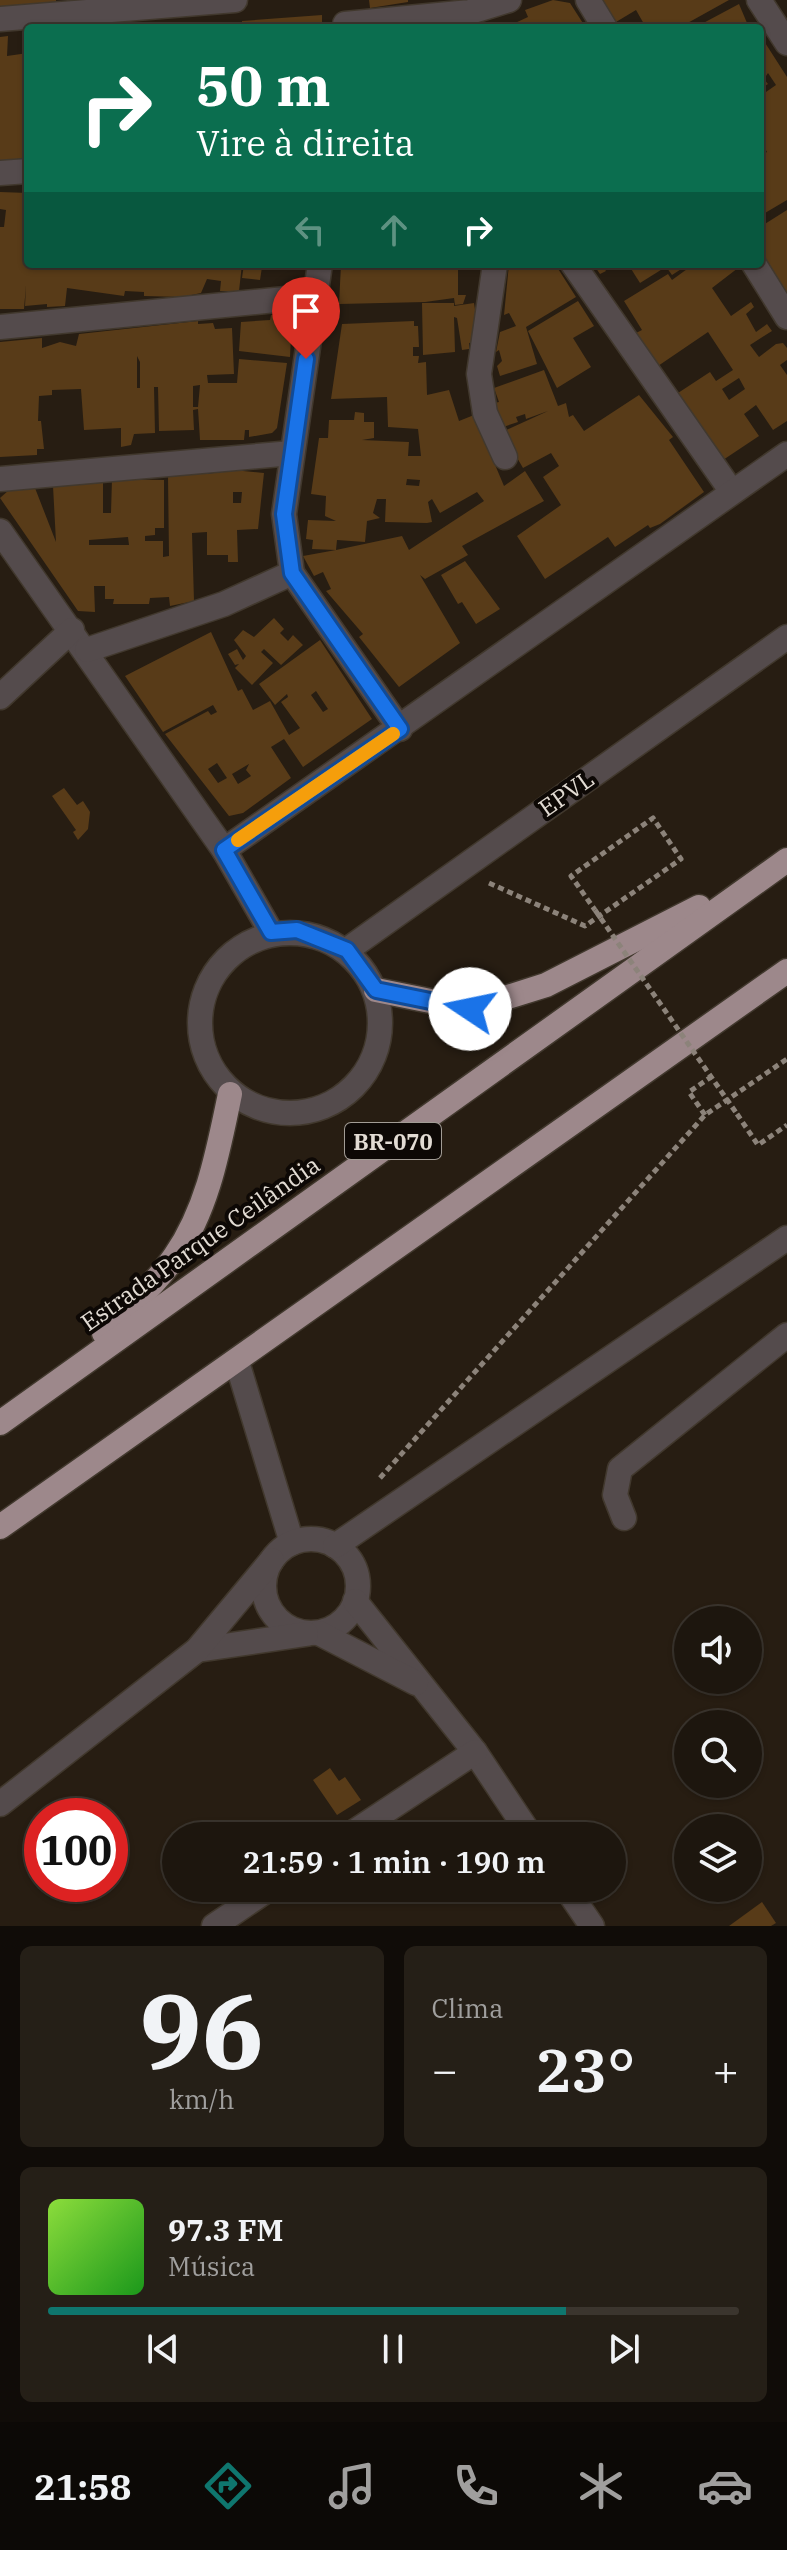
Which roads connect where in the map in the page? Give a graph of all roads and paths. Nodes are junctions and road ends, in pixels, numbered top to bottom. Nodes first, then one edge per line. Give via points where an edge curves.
1 (235, 0) edge
2 (509, 0) edge
3 (588, 0) edge
4 (759, 0) edge
5 (345, 17) edge
6 (0, 19) edge
7 (472, 20) edge
8 (603, 24) edge
9 (787, 43) edge
10 (24, 171) edge
11 (0, 173) edge
12 (320, 268) edge
13 (494, 268) edge
14 (576, 268) edge
15 (756, 268) edge
16 (316, 296) junction
17 (787, 317) edge
18 (0, 327) edge
19 (292, 453) junction
20 (787, 454) edge
21 (505, 457) dead end
22 (0, 479) edge
23 (732, 492) junction
24 (0, 531) edge
25 (292, 573) junction
26 (72, 630) junction
27 (787, 637) edge
28 (87, 650) junction
29 (0, 697) edge
30 (400, 729) junction
31 (224, 850) junction
32 (778, 866) edge
33 (458, 869) junction
34 (271, 932) junction
35 (347, 950) junction
36 (787, 971) edge
37 (376, 990) junction
38 (787, 1059) edge
39 (711, 1077) junction
40 (230, 1094) junction
41 (705, 1115) junction
42 (787, 1125) edge
43 (787, 1238) edge
44 (787, 1335) edge
45 (237, 1362) junction
46 (70, 1370) junction
47 (0, 1423) edge
48 (371, 1485) dead end
49 (624, 1518) dead end
50 (0, 1527) edge
51 (292, 1543) junction
52 (335, 1546) junction
53 (272, 1560) junction
54 (355, 1601) junction
55 (312, 1634) junction
56 (197, 1650) junction
57 (421, 1686) junction
58 (475, 1752) junction
59 (0, 1804) edge
60 (369, 1822) edge
61 (522, 1822) edge
62 (249, 1902) edge
63 (576, 1902) edge
64 (214, 1926) edge
65 (592, 1926) edge

1 - 6 street
2 - 7 street
3 - 8 street
4 - 9 street
5 - 7 street
10 - 11 street
12 - 16 street
13 - 21 street via 479,374 485,413
14 - 23 street
15 - 17 street
16 - 18 street
16 - 19 street
19 - 22 street
19 - 25 street via 284,514
20 - 23 street
23 - 30 street
24 - 26 street
25 - 28 street via 224,604
25 - 30 street
26 - 28 street
26 - 29 street
27 - 33 street, EPVL
28 - 31 street
30 - 31 street
31 - 34 street
32 - 37 highway via 546,985 470,1009
32 - 46 highway, Estrada Parque Ceilândia / BR-070
33 - 35 street, EPVL
33 - 39 path, bridge via 585,926 681,859 653,818 571,876 595,910
34 - 35 street via 297,930
34 - 40 street via 243,942 204,986 199,1045
35 - 37 street
36 - 45 highway
37 - 40 street via 382,1020 377,1049 364,1077 342,1098 286,1115 256,1109
38 - 41 path
39 - 41 path via 689,1092
39 - 42 path, bridge via 758,1145
40 - 46 highway via 216,1164 198,1217 174,1258
41 - 48 path
43 - 52 street
44 - 49 street via 620,1469 615,1495
45 - 50 highway
45 - 51 street
46 - 47 highway, Estrada Parque Ceilândia / BR-070
51 - 52 street via 319,1540
51 - 53 street
52 - 54 street via 357,1573
53 - 55 street via 264,1586 274,1616 283,1625
53 - 56 street
54 - 55 street via 343,1620
54 - 57 street
55 - 56 street
55 - 57 street
56 - 59 street
57 - 58 street
58 - 60 street
58 - 61 street
62 - 64 street
63 - 65 street

